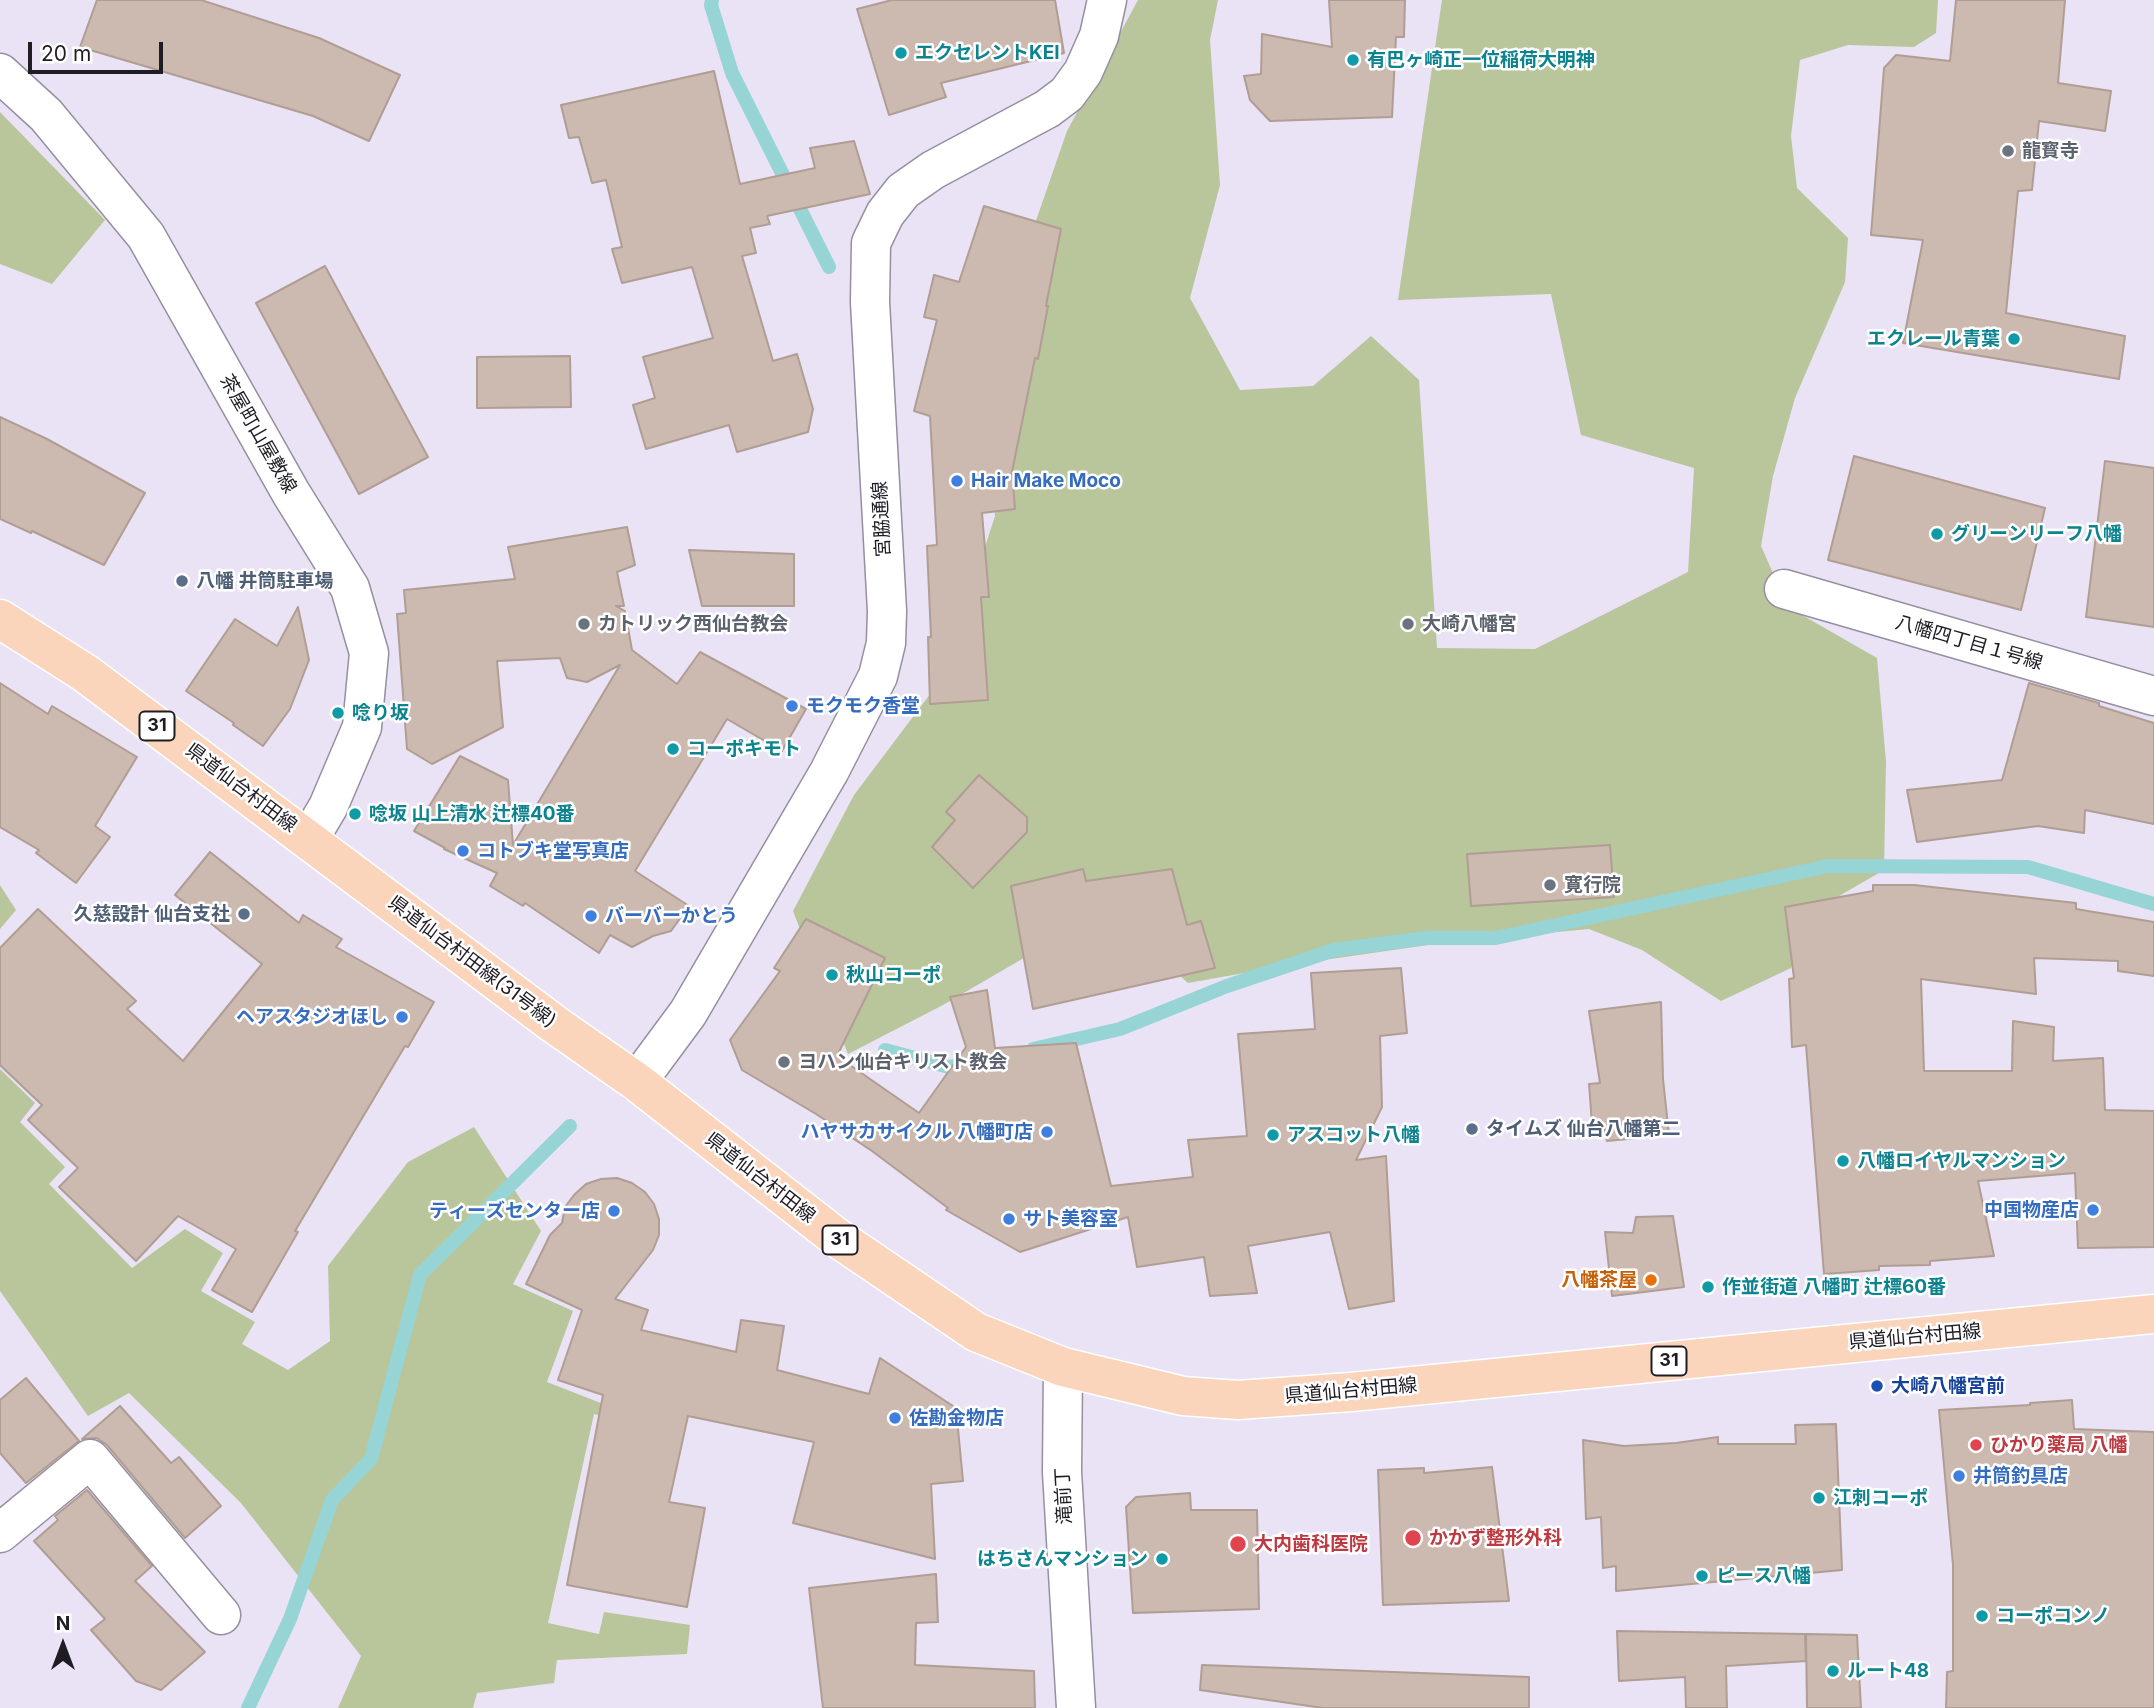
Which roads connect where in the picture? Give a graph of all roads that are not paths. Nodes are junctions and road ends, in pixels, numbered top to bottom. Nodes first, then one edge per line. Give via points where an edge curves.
1 (1107, 0) edge
2 (0, 73) edge
3 (1784, 589) dead end
4 (0, 619) edge
5 (2154, 696) edge
6 (309, 839) junction
7 (637, 1082) junction
8 (2154, 1314) edge
9 (1063, 1367) junction
10 (0, 1533) edge
11 (221, 1615) dead end
12 (1076, 1708) edge

1 - 7 street, 宮脇通線 via 1099,36 1067,94 1047,110 933,170 903,191 871,243 870,302 887,611 878,676 829,772 688,1013
2 - 6 street, 茶屋町山屋敷線 via 46,116 146,236 350,588 369,653 362,727
3 - 5 street, 八幡四丁目１号線
4 - 6 main road, 県道仙台村田線 / 31 via 85,673
6 - 7 main road, 県道仙台村田線(31号線) / 31
7 - 9 main road, 県道仙台村田線 / 31 via 836,1237 965,1324
8 - 9 main road, 県道仙台村田線 / 31 via 1238,1400 1183,1396
9 - 12 street, 滝前丁 via 1062,1472
10 - 11 street via 90,1459

